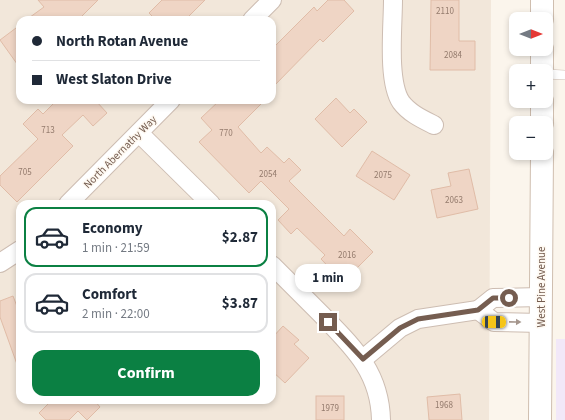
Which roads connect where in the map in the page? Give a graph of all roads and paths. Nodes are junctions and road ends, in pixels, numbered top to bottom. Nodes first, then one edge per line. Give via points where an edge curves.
1 (272, 0) edge
2 (393, 0) edge
3 (542, 0) edge
4 (542, 12) edge
5 (256, 16) edge
6 (553, 74) edge
7 (565, 75) edge
8 (168, 104) edge
9 (434, 125) dead end
10 (139, 132) junction
11 (542, 160) edge
12 (72, 200) edge
13 (206, 200) edge
14 (16, 253) edge
15 (0, 263) edge
16 (276, 269) edge
17 (541, 298) junction
18 (478, 310) junction
19 (541, 323) junction
20 (363, 359) junction
21 (381, 420) edge
22 (540, 420) edge

1 - 5 street
2 - 9 street via 393,84 401,102 416,116
3 - 4 street
6 - 7 lane
8 - 10 street, North Abernathy Way
10 - 12 street, North Abernathy Way
10 - 13 street
11 - 17 street, West Pine Avenue
14 - 15 street
16 - 20 street
17 - 18 street via 493,298
17 - 19 street, West Pine Avenue
18 -> 19 street via 494,322
18 - 20 street via 418,319 400,328
19 - 22 street, West Pine Avenue
20 - 21 street via 379,398

